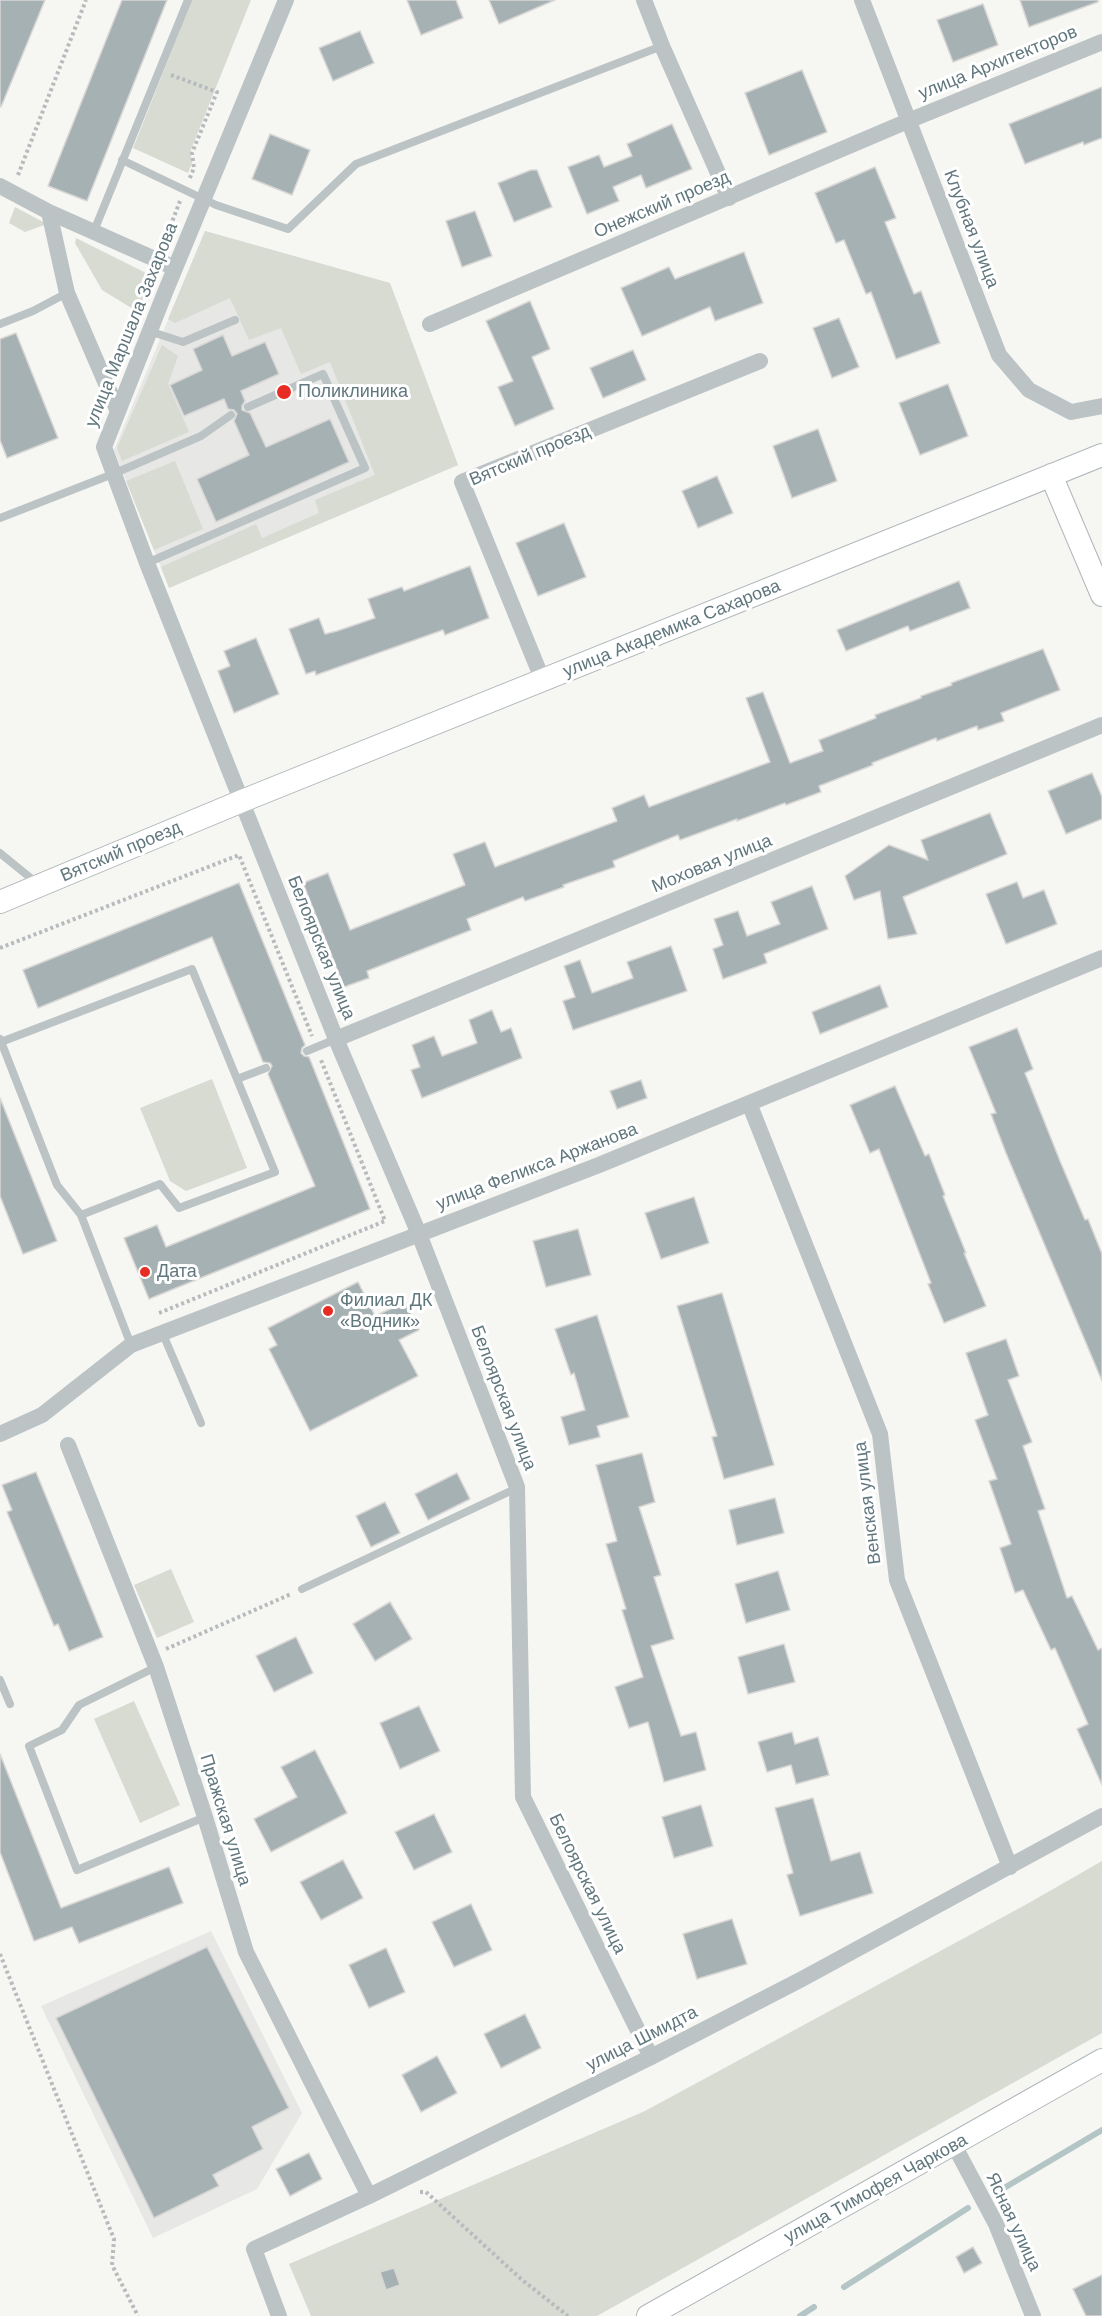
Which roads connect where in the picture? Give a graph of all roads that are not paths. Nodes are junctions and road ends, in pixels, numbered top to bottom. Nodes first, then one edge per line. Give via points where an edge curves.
1 (188, 0) edge
2 (286, 0) edge
3 (644, 0) edge
4 (862, 0) edge
5 (1102, 42) edge
6 (662, 46) junction
7 (908, 121) junction
8 (122, 160) junction
9 (0, 186) edge
10 (729, 198) junction
11 (204, 199) junction
12 (49, 212) junction
13 (94, 231) junction
14 (175, 268) junction
15 (67, 293) junction
16 (235, 320) dead end
17 (0, 324) edge
18 (430, 324) dead end
19 (149, 331) junction
20 (760, 361) dead end
21 (1102, 406) edge
22 (248, 407) dead end
23 (117, 409) junction
24 (231, 415) dead end
25 (1102, 455) edge
26 (113, 474) junction
27 (1051, 475) junction
28 (0, 518) edge
29 (147, 563) junction
30 (1102, 596) edge
31 (543, 681) junction
32 (1102, 725) edge
33 (242, 801) junction
34 (0, 853) edge
35 (40, 886) junction
36 (0, 902) edge
37 (1102, 958) edge
38 (336, 1039) junction
39 (1, 1040) edge
40 (307, 1051) dead end
41 (266, 1068) dead end
42 (237, 1079) junction
43 (749, 1103) junction
44 (81, 1215) junction
45 (419, 1234) junction
46 (162, 1332) junction
47 (131, 1345) junction
48 (201, 1423) dead end
49 (0, 1434) edge
50 (68, 1445) dead end
51 (517, 1487) junction
52 (302, 1589) road end
53 (154, 1661) junction
54 (0, 1680) edge
55 (10, 1704) dead end
56 (1102, 1816) edge
57 (205, 1817) junction
58 (1011, 1867) junction
59 (651, 2057) junction
60 (1102, 2060) edge
61 (954, 2145) junction
62 (369, 2196) junction
63 (279, 2316) edge
64 (648, 2316) edge
65 (1033, 2316) edge

1 - 8 lane
2 - 11 street, улица Маршала Захарова
3 - 6 street
4 - 7 street, Клубная улица
5 - 7 street, улица Архитекторов
6 - 10 street
6 - 11 lane via 356,164 288,229
7 - 10 street, Онежский проезд
7 - 21 street, Клубная улица via 999,355 1029,390 1071,412
8 - 11 lane
8 - 13 lane
9 - 12 street
10 - 18 street, Онежский проезд
11 - 14 street, улица Маршала Захарова
12 - 13 street
12 - 15 street
13 - 14 street
14 - 19 street, улица Маршала Захарова
15 - 17 lane
15 - 23 street
16 - 19 lane via 183,342
19 - 23 street, улица Маршала Захарова
20 - 31 street, Вятский проезд via 462,482
22 - 29 lane via 323,374 365,468
23 - 26 street, улица Маршала Захарова via 104,447
24 - 26 lane via 201,436
25 - 27 street, улица Академика Сахарова
26 - 28 lane
26 - 29 street, улица Маршала Захарова
27 - 30 street
27 - 31 street, улица Академика Сахарова
29 - 33 street, улица Маршала Захарова
31 - 33 street, улица Академика Сахарова
32 - 38 street, Моховая улица
33 - 35 street, Вятский проезд
33 - 38 street, Белоярская улица
34 - 35 lane
35 - 36 street, Вятский проезд
37 - 43 street, улица Феликса Аржанова
38 - 40 lane
38 - 45 street, Белоярская улица
39 - 42 lane via 192,969
39 - 44 lane via 57,1185
41 - 42 lane
42 - 44 lane via 275,1173 179,1208 160,1184
43 - 45 street, улица Феликса Аржанова via 599,1166
43 - 58 street, Венская улица via 880,1434 897,1580
44 - 47 lane
45 - 46 street, улица Феликса Аржанова
45 - 51 street, Белоярская улица
46 - 47 street, улица Феликса Аржанова
46 - 48 lane
47 - 49 street, улица Феликса Аржанова via 42,1415
50 - 53 street, Пражская улица
51 - 52 lane
51 - 59 street, Белоярская улица via 523,1797
53 - 57 street, Пражская улица
53 - 57 lane via 79,1705 62,1730 29,1746 77,1870
54 - 55 lane
56 - 58 street, улица Шмидта
57 - 62 street, Пражская улица via 246,1952
58 - 59 street, улица Шмидта
59 - 62 street, улица Шмидта
60 - 61 street, улица Тимофея Чаркова
61 - 64 street, улица Тимофея Чаркова
61 - 65 street, Ясная улица via 996,2224
62 - 63 street, улица Шмидта via 254,2249

